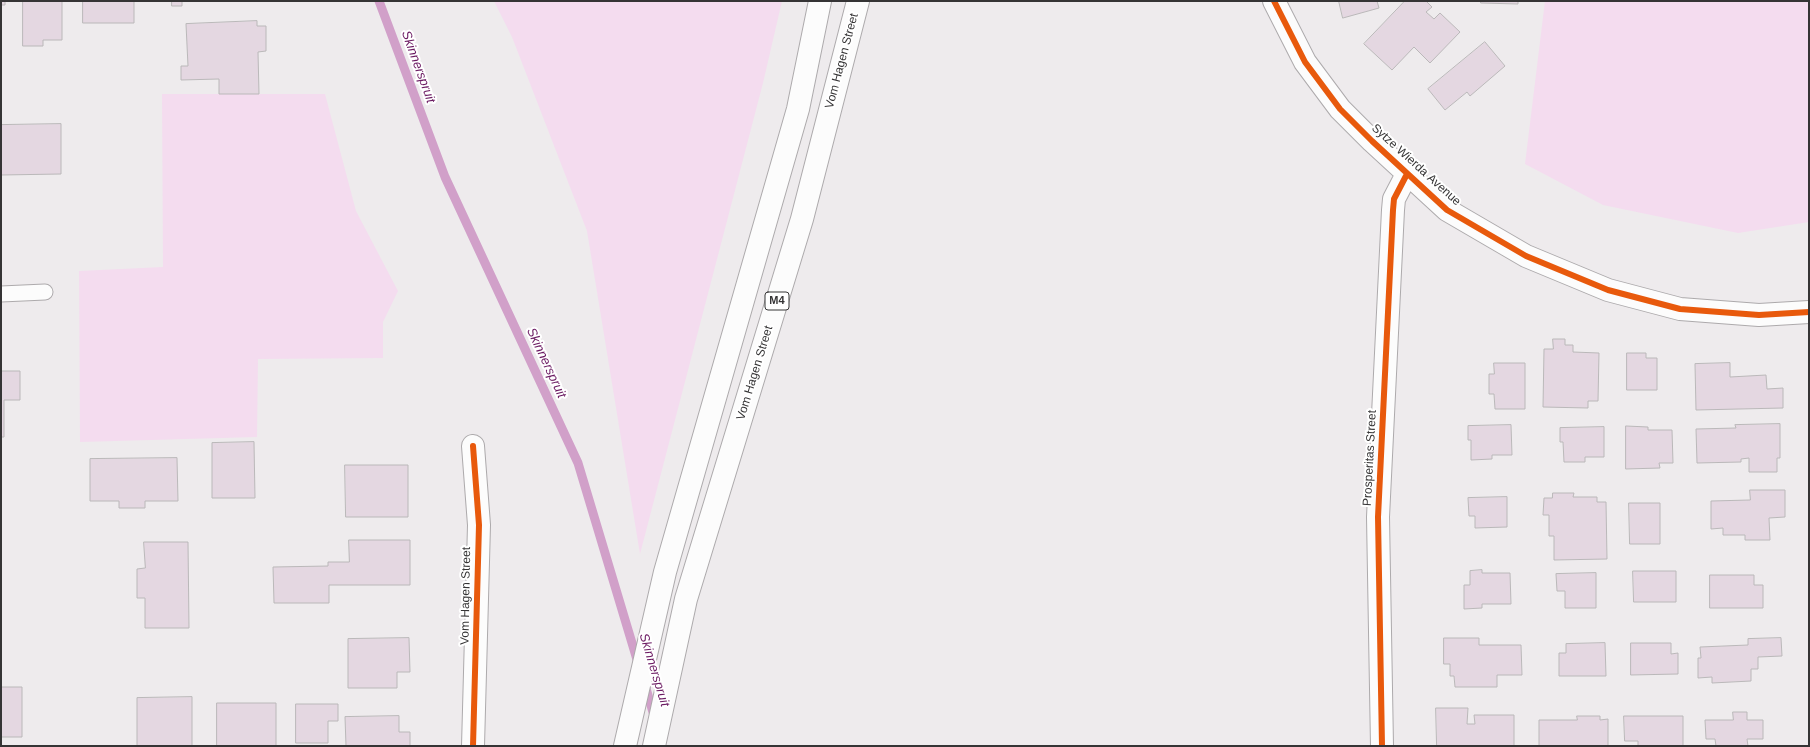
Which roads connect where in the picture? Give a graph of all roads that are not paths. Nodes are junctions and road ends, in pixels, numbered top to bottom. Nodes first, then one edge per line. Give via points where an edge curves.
1 (820, 1) edge
2 (858, 1) edge
3 (1274, 1) edge
4 (1407, 174) junction
5 (44, 292) dead end
6 (1, 294) edge
7 (1809, 312) edge
8 (473, 446) dead end
9 (473, 746) edge
10 (625, 746) edge
11 (654, 746) edge
12 (1382, 746) edge

1 - 10 main road via 798,110 665,572
2 - 11 main road, Vom Hagen Street / M4 via 802,219 686,599
3 - 4 main road, Sytze Wierda Avenue via 1305,62 1340,109
4 - 7 main road, Sytze Wierda Avenue via 1447,210 1526,256 1608,290 1680,310 1759,316
4 - 12 main road, Prosperitas Street via 1394,198 1379,502
5 - 6 lane
8 - 9 main road, Vom Hagen Street via 479,525

